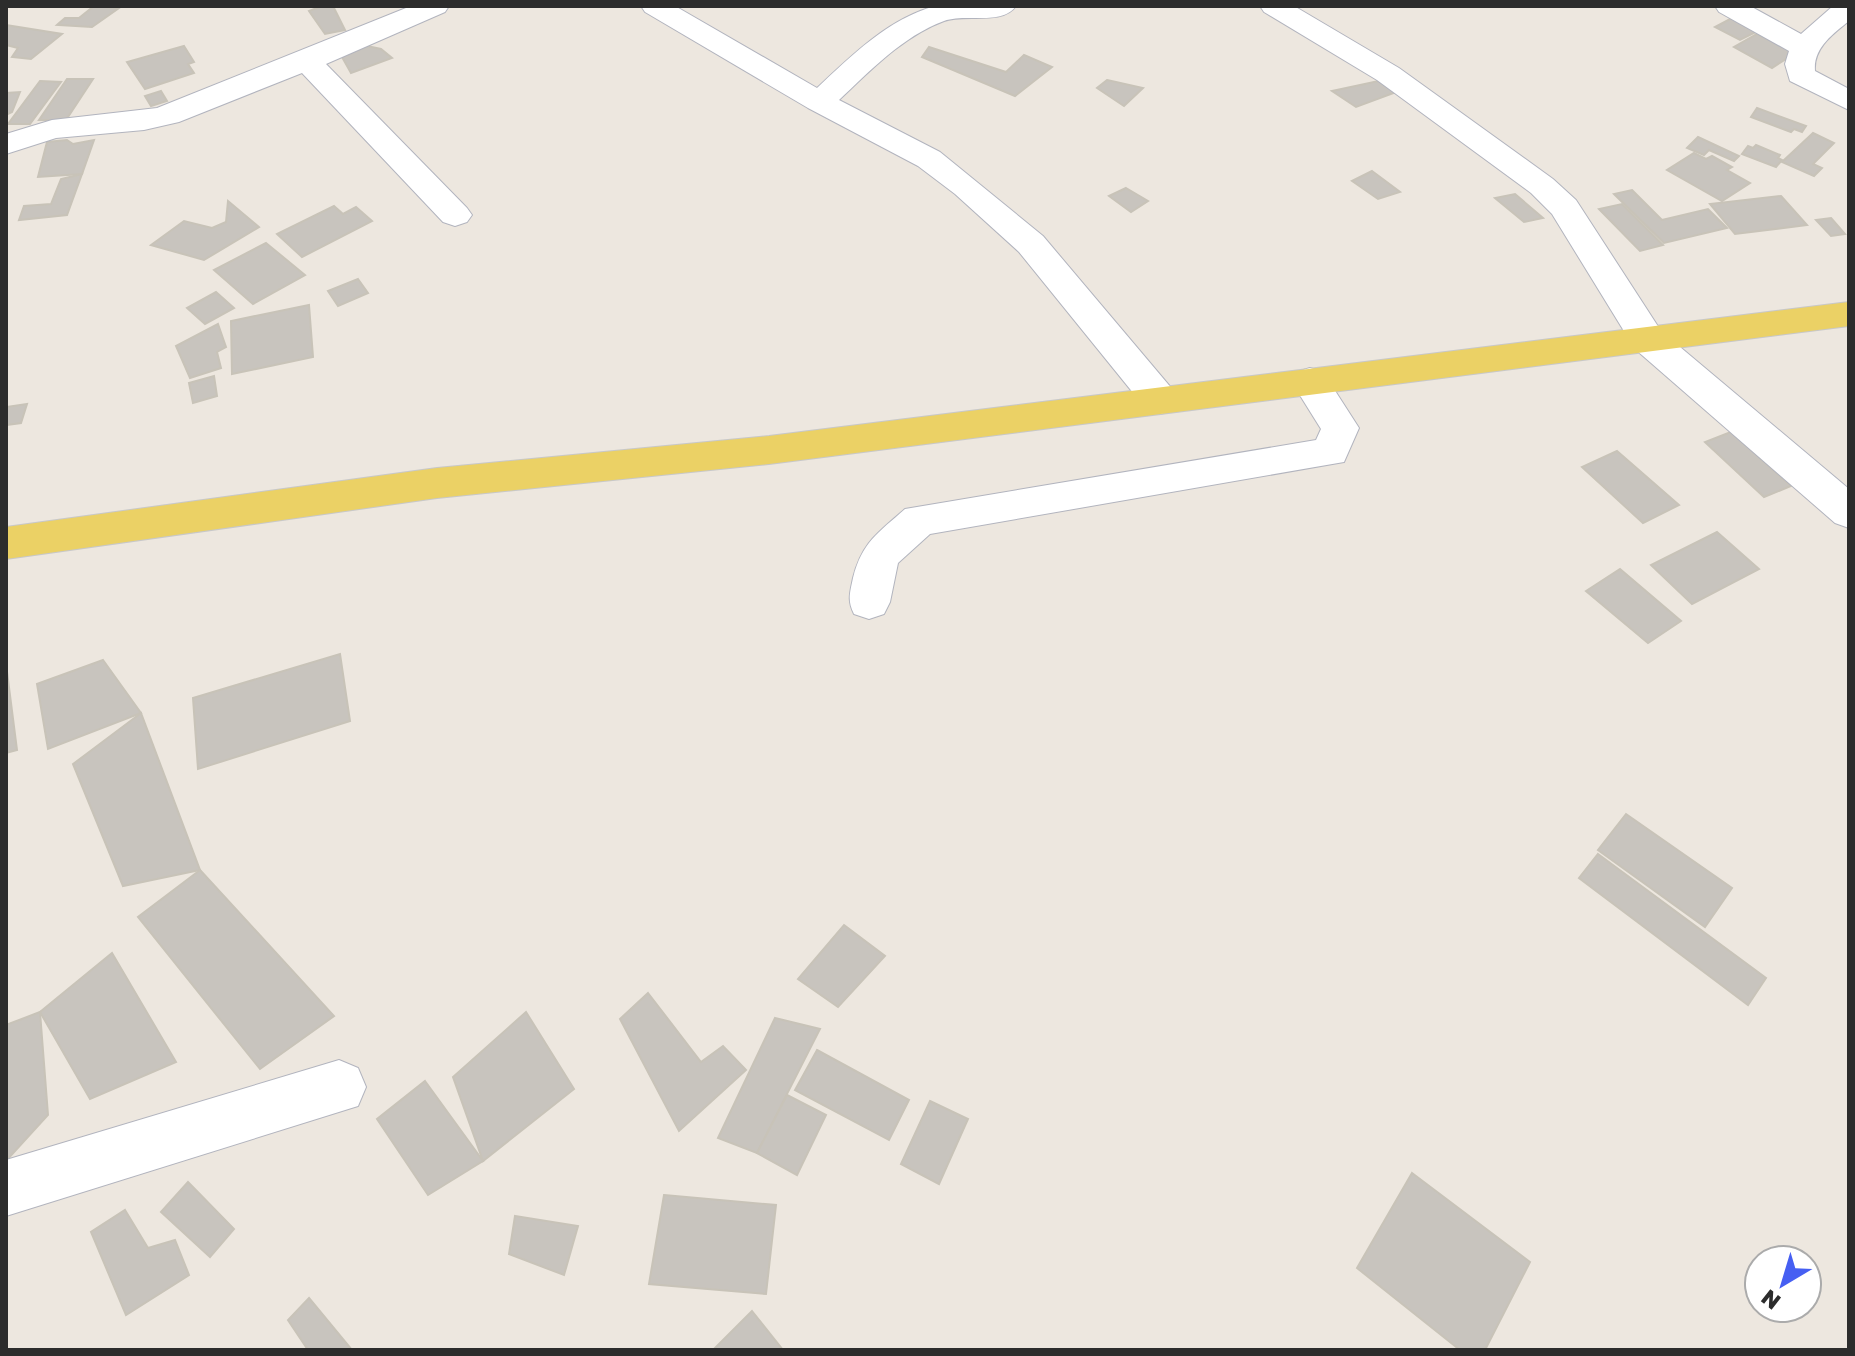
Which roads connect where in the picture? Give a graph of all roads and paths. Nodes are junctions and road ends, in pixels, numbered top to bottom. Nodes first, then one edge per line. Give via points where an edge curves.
1 (435, 6) edge
2 (655, 6) edge
3 (1274, 6) edge
4 (1729, 6) edge
5 (994, 7) edge
6 (1849, 7) edge
7 (1314, 15) edge
8 (1804, 47) junction
9 (307, 61) junction
10 (1849, 101) edge
11 (819, 102) junction
12 (6, 144) edge
13 (455, 215) dead end
14 (1849, 314) edge
15 (1648, 340) junction
16 (1310, 381) junction
17 (1160, 400) junction
18 (1849, 512) edge
19 (6, 543) edge
20 (869, 602) dead end
21 (339, 1087) dead end
22 (6, 1188) edge

1 - 9 street
2 - 11 street
3 - 7 street
4 - 8 street
5 - 11 street via 953,10 922,21
6 - 8 street
7 - 15 street via 1564,207
8 - 10 street via 1801,75
9 - 12 street via 168,115 52,129
9 - 13 street
11 - 17 street via 929,159 1031,244
14 - 15 main road
15 - 16 main road
15 - 18 street
16 - 17 main road
16 - 20 street via 1340,428 1330,452 919,520 879,556
17 - 19 main road via 769,450 437,483
21 - 22 street

